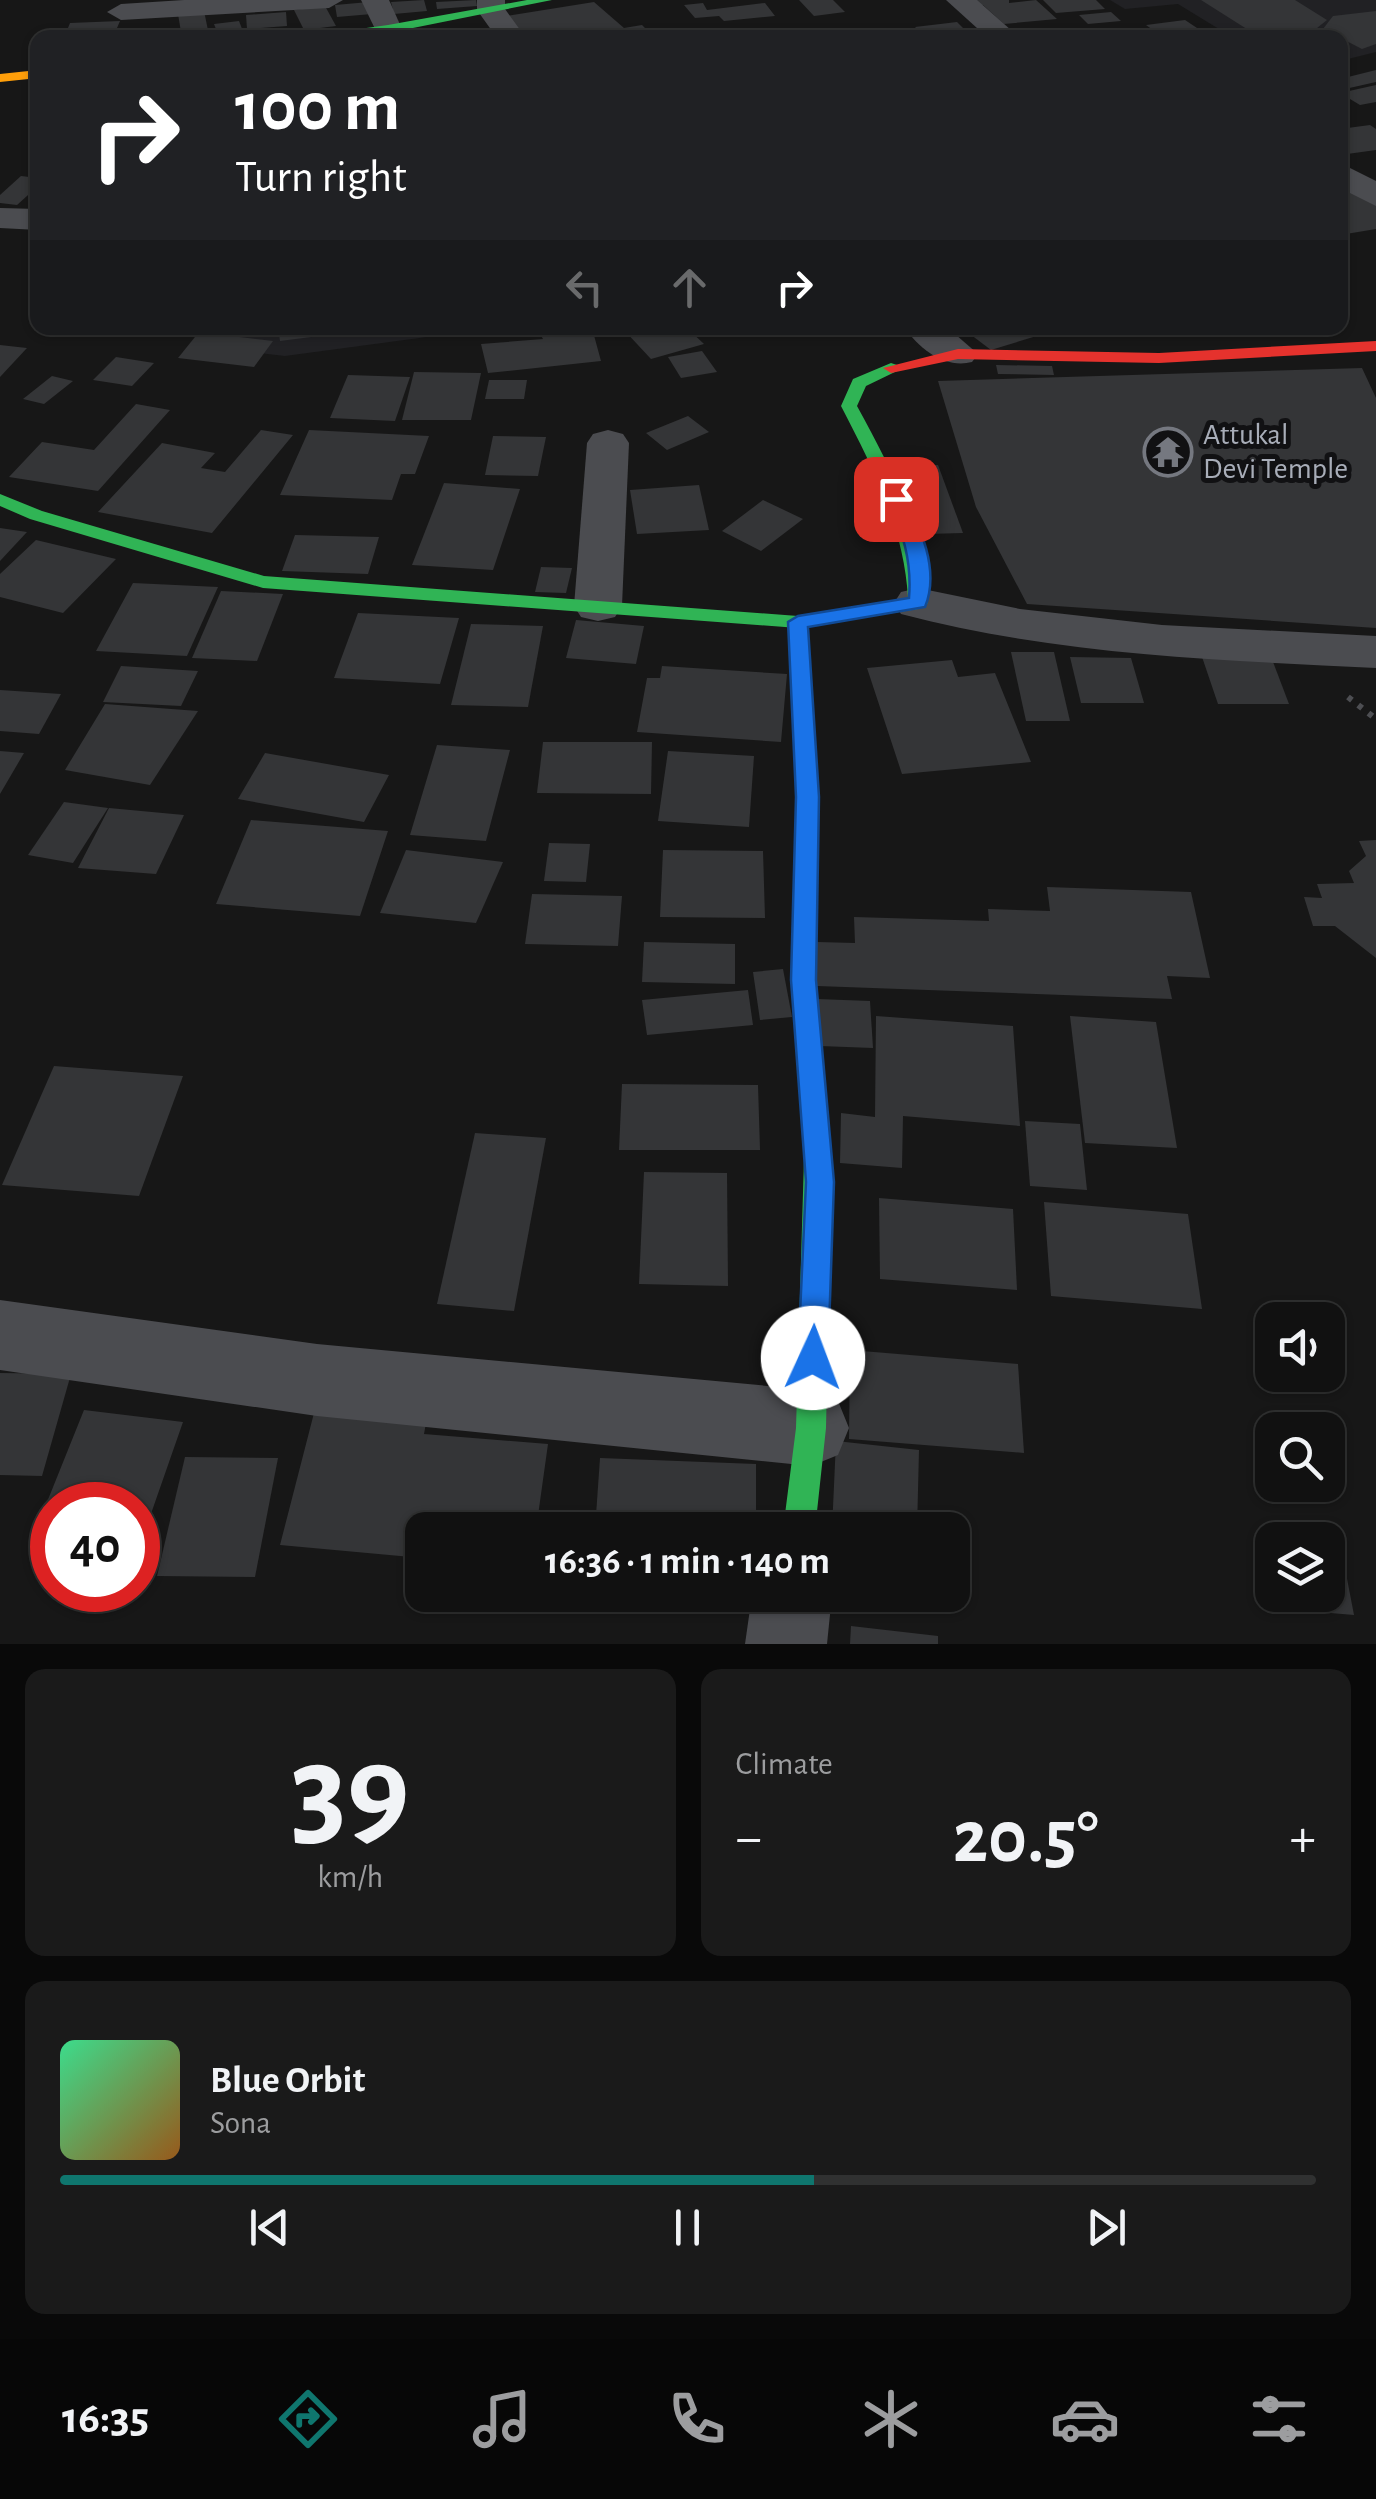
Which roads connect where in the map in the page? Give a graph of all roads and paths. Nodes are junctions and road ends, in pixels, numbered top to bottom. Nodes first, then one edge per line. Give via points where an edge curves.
1 (375, 0) edge
2 (546, 0) edge
3 (960, 0) edge
4 (311, 1) edge
5 (205, 4) edge
6 (491, 5) edge
7 (121, 12) dead end
8 (388, 29) junction
9 (378, 30) edge
10 (507, 30) edge
11 (996, 30) edge
12 (30, 75) edge
13 (0, 78) edge
14 (1348, 178) edge
15 (1376, 196) edge
16 (0, 218) edge
17 (30, 220) edge
18 (933, 335) edge
19 (1376, 346) edge
20 (958, 354) junction
21 (608, 443) dead end
22 (0, 498) edge
23 (918, 603) junction
24 (598, 606) junction
25 (798, 622) junction
26 (1376, 652) edge
27 (0, 1335) edge
28 (811, 1428) junction
29 (801, 1512) edge
30 (790, 1612) edge
31 (786, 1644) edge

1 - 8 street
2 - 6 street
3 - 11 street
4 - 5 street
5 - 7 street
6 - 8 street
6 - 10 street
8 - 9 street
12 - 13 street
14 - 15 street
16 - 17 street
18 - 20 street
19 - 20 street via 1159,358
20 - 23 street via 903,363 859,383 848,406 912,530
21 - 24 street
22 - 24 street via 36,515 263,582
23 - 25 street
23 - 26 street via 1020,626 1162,642
24 - 25 street
25 - 28 street via 808,797 803,980 820,1182
27 - 28 street via 317,1380
28 - 29 street
30 - 31 street

